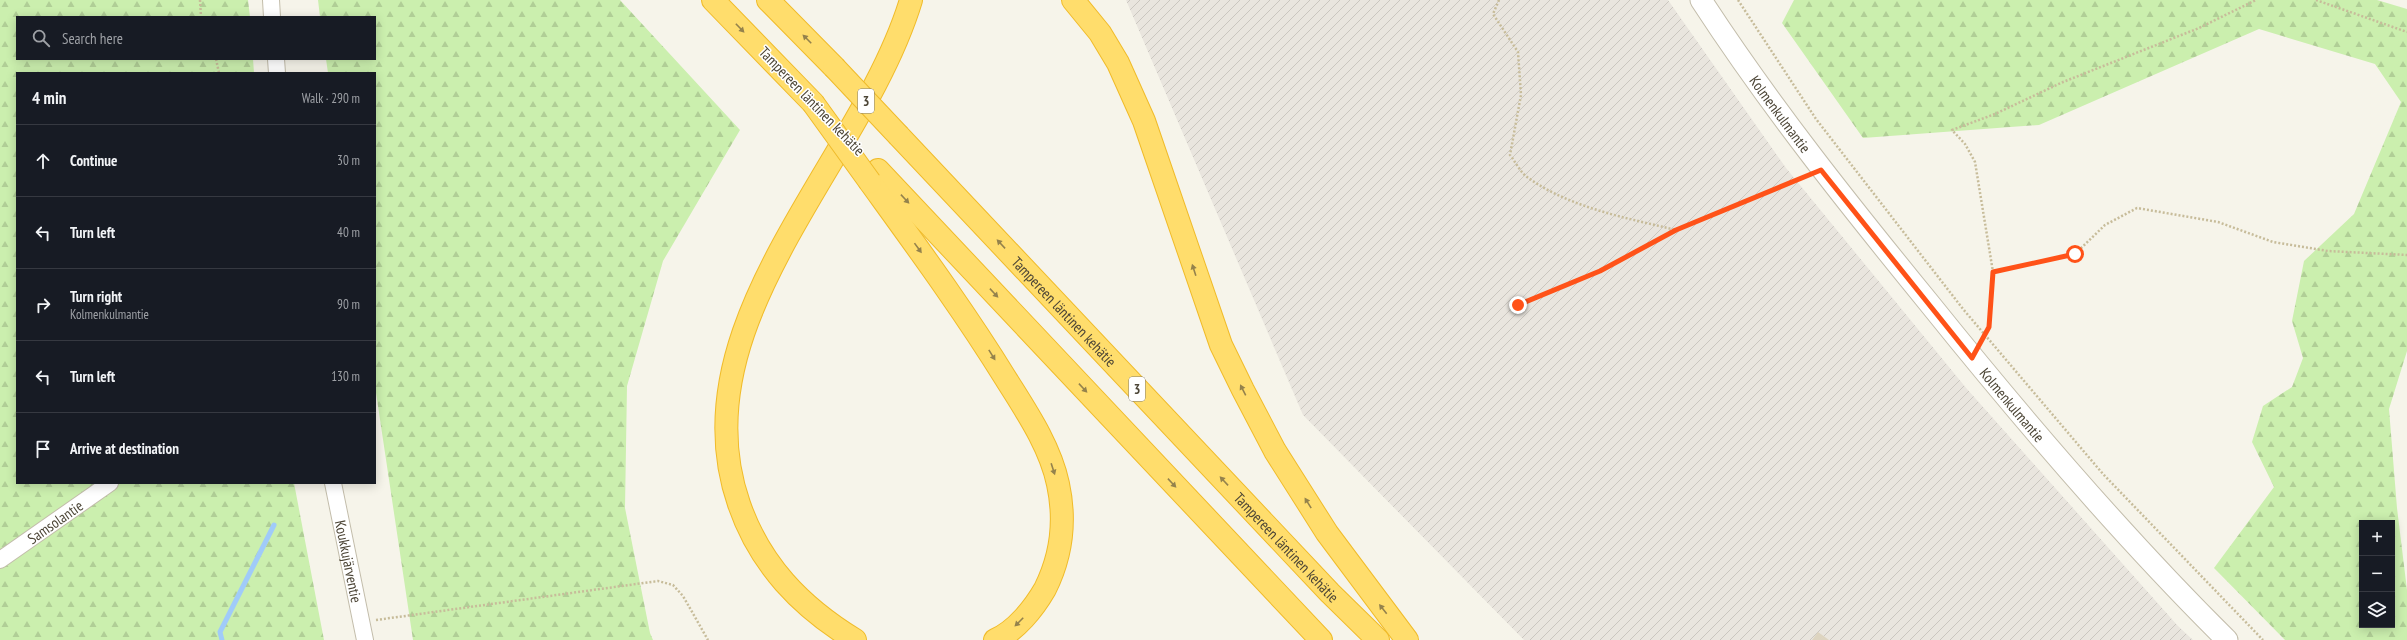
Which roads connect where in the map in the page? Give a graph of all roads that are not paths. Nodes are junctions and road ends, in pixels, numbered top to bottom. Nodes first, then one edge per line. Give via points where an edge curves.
1 (271, 0) edge
2 (713, 0) edge
3 (768, 0) edge
4 (911, 0) edge
5 (1073, 0) edge
6 (1701, 0) edge
7 (272, 16) edge
8 (276, 60) edge
9 (277, 72) edge
10 (874, 176) junction
11 (109, 484) edge
12 (333, 484) edge
13 (0, 560) edge
14 (365, 640) edge
15 (855, 640) edge
16 (995, 640) edge
17 (1321, 640) edge
18 (1378, 640) edge
19 (1407, 640) edge
20 (2227, 640) edge

1 - 7 street
2 -> 10 highway, Tampereen läntinen kehätie, bridge via 813,103
18 -> 3 highway, Tampereen läntinen kehätie / 3, bridge via 1330,593
4 - 15 highway via 884,65 766,278 747,320 737,352 727,404 727,454 731,477 754,541 766,561 798,598 818,616
19 -> 5 highway via 1327,533 1275,451 1246,396 1221,345 1137,107 1115,57 1100,33
6 - 20 street, Kolmenkulmantie via 1821,170 1972,358 2072,474
8 - 9 street
10 -> 16 highway via 1032,420 1048,452 1058,484 1063,535 1059,558 1039,600 1017,625
10 -> 17 highway, Tampereen läntinen kehätie
11 - 13 street, Samsolantie
12 - 14 street, Koukkujärventie

